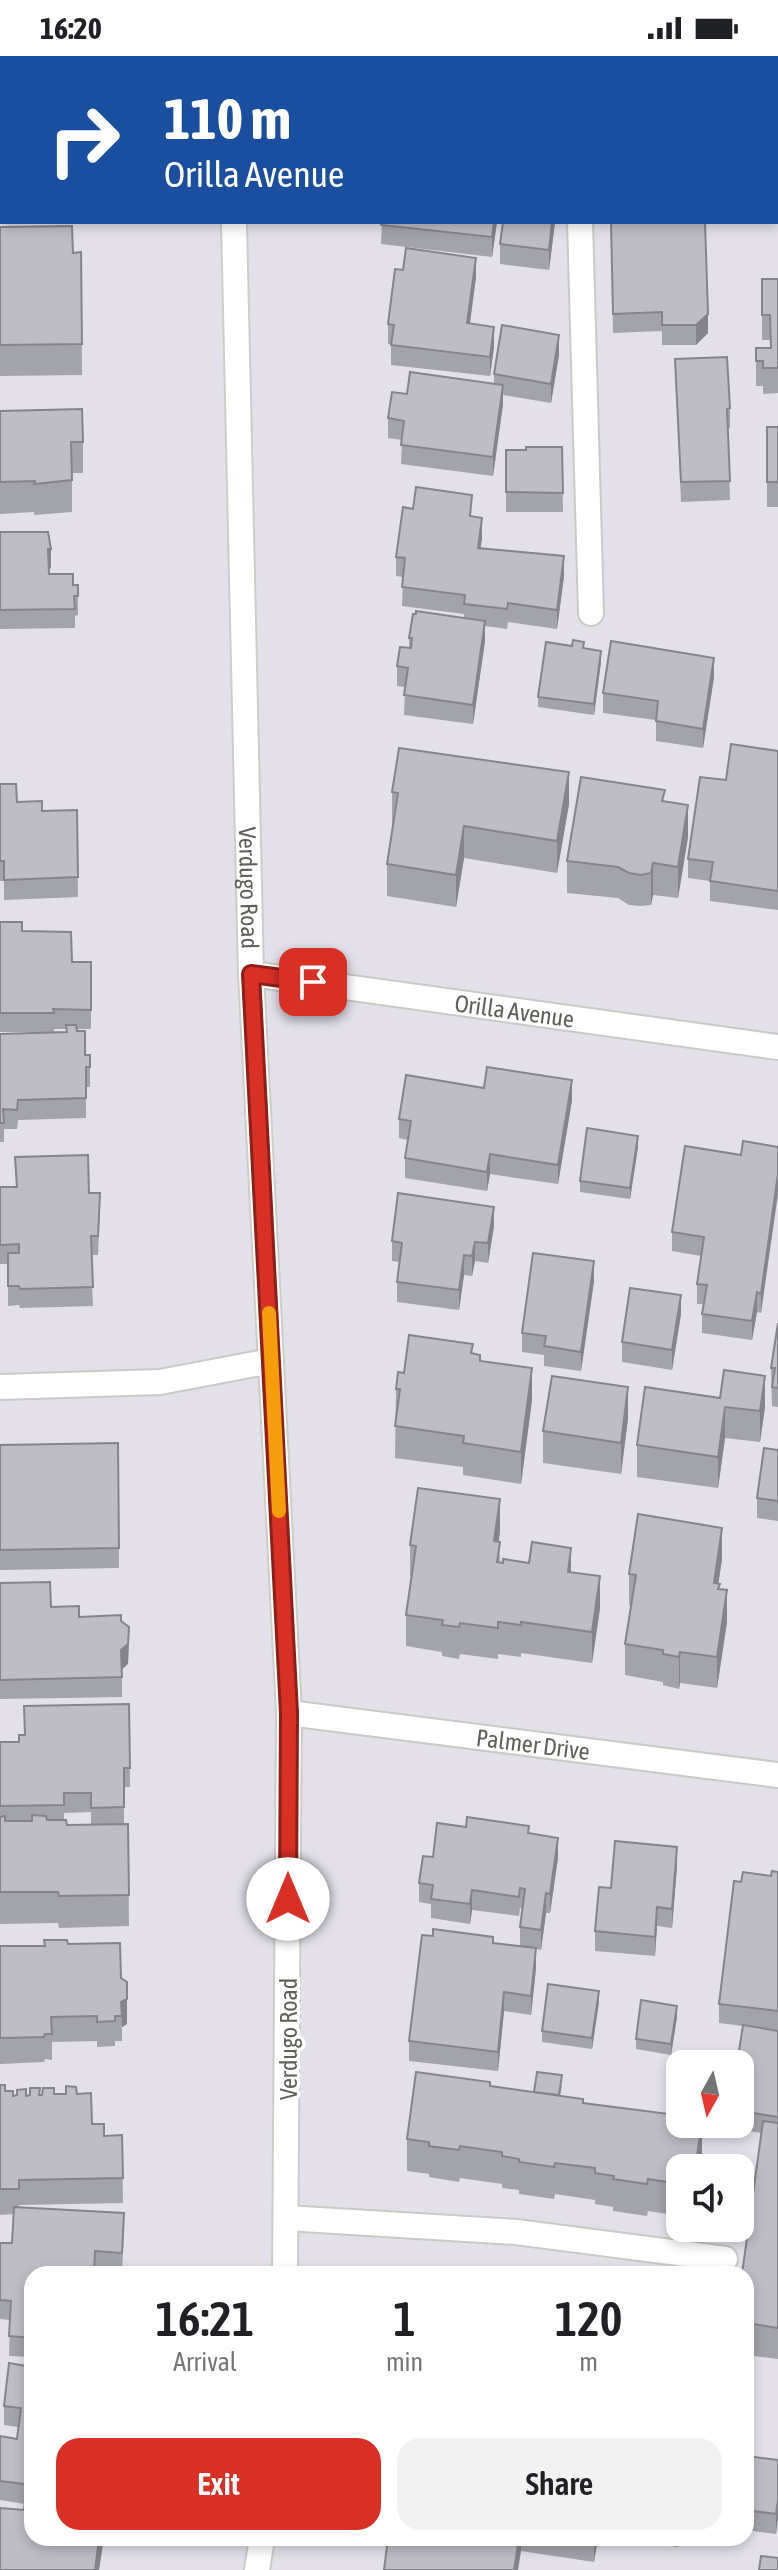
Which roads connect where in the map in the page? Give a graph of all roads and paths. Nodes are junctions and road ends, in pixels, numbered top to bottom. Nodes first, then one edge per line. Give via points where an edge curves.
1 (234, 224) edge
2 (580, 224) edge
3 (591, 613) dead end
4 (251, 974) junction
5 (778, 1047) edge
6 (271, 1361) junction
7 (0, 1387) edge
8 (289, 1713) junction
9 (778, 1775) edge
10 (286, 2218) junction
11 (725, 2259) dead end
12 (285, 2266) edge
13 (261, 2546) edge
14 (257, 2570) edge

1 - 4 main road, Verdugo Road
2 - 3 main road
4 - 5 main road, Orilla Avenue
4 - 6 main road, Verdugo Road
6 - 7 main road via 160,1382
6 - 8 main road, Verdugo Road
8 - 9 main road, Palmer Drive
8 - 10 main road, Verdugo Road
10 - 11 main road via 516,2232
10 - 12 main road, Verdugo Road
13 - 14 main road

